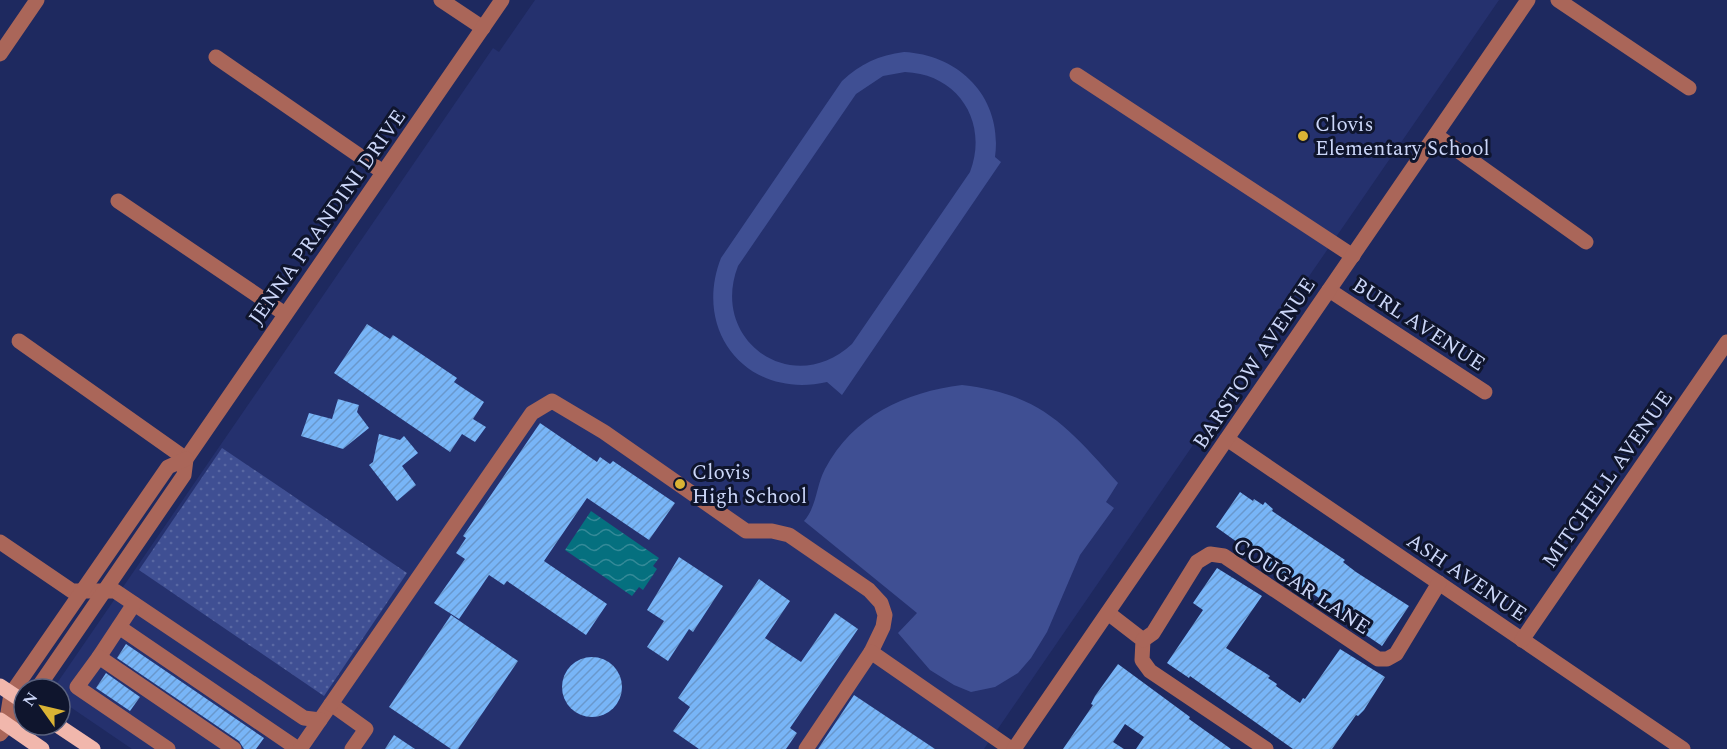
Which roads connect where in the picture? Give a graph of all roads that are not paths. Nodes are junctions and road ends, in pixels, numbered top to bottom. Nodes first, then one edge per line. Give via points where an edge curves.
1 (37, 0) edge
2 (441, 0) edge
3 (502, 0) edge
4 (1528, 0) edge
5 (1558, 0) edge
6 (483, 28) junction
7 (0, 54) edge
8 (216, 57) dead end
9 (1077, 75) dead end
10 (1689, 88) dead end
11 (1436, 135) junction
12 (383, 172) junction
13 (118, 201) dead end
14 (1586, 242) dead end
15 (1353, 256) junction
16 (1329, 290) junction
17 (285, 314) junction
18 (19, 341) dead end
19 (1727, 342) edge
20 (1485, 393) dead end
21 (1227, 439) junction
22 (186, 459) junction
23 (0, 542) edge
24 (1439, 583) junction
25 (81, 592) junction
26 (103, 592) junction
27 (134, 604) junction
28 (1108, 613) junction
29 (118, 627) junction
30 (1143, 640) junction
31 (1522, 640) junction
32 (871, 652) junction
33 (99, 657) junction
34 (24, 677) edge
35 (45, 677) edge
36 (12, 694) edge
37 (331, 705) junction
38 (320, 720) junction
39 (2, 726) edge
40 (72, 735) edge
41 (39, 746) edge
42 (93, 749) edge
43 (168, 749) edge
44 (234, 749) edge
45 (299, 749) edge
46 (352, 749) edge
47 (806, 749) edge
48 (1013, 749) edge
49 (1266, 749) edge
50 (1683, 749) edge

1 - 7 street
2 - 6 street
3 - 6 street, JENNA PRANDINI DRIVE
4 - 11 street, BARSTOW AVENUE
5 - 10 street
6 - 12 street, JENNA PRANDINI DRIVE
8 - 12 street
9 - 15 street
11 - 14 street
11 - 15 street, BARSTOW AVENUE
12 - 17 street, JENNA PRANDINI DRIVE
13 - 17 street
15 - 16 street, BARSTOW AVENUE
16 - 20 street, BURL AVENUE
16 - 21 street, BARSTOW AVENUE
17 - 22 street, JENNA PRANDINI DRIVE
18 - 22 street
19 - 31 street, MITCHELL AVENUE
21 - 24 street, ASH AVENUE
21 - 28 street, BARSTOW AVENUE
22 - 25 street, JENNA PRANDINI DRIVE via 168,467
22 - 26 street, JENNA PRANDINI DRIVE via 184,475
23 - 25 street via 72,591
24 - 30 street, COUGAR LANE via 1396,654 1378,659 1224,556 1210,554 1197,562 1153,633
24 - 31 street, ASH AVENUE
25 - 26 street
25 - 34 street, JENNA PRANDINI DRIVE
26 - 27 street via 115,591
26 - 35 street, JENNA PRANDINI DRIVE
27 - 29 street
27 - 38 street via 304,718
28 - 30 street
28 - 48 street, BARSTOW AVENUE
29 - 33 street
29 - 45 street
30 - 49 street via 1142,660 1150,671
31 - 50 street, ASH AVENUE
32 - 37 street via 885,615 870,590 789,535 746,531 604,432 552,401 532,413
32 - 47 street
32 - 48 street
33 - 43 street via 77,687
33 - 44 street
36 - 39 street, JENNA PRANDINI DRIVE
37 - 38 street
37 - 46 street via 366,729
38 - 45 street
39 - 41 main road
40 - 42 main road

